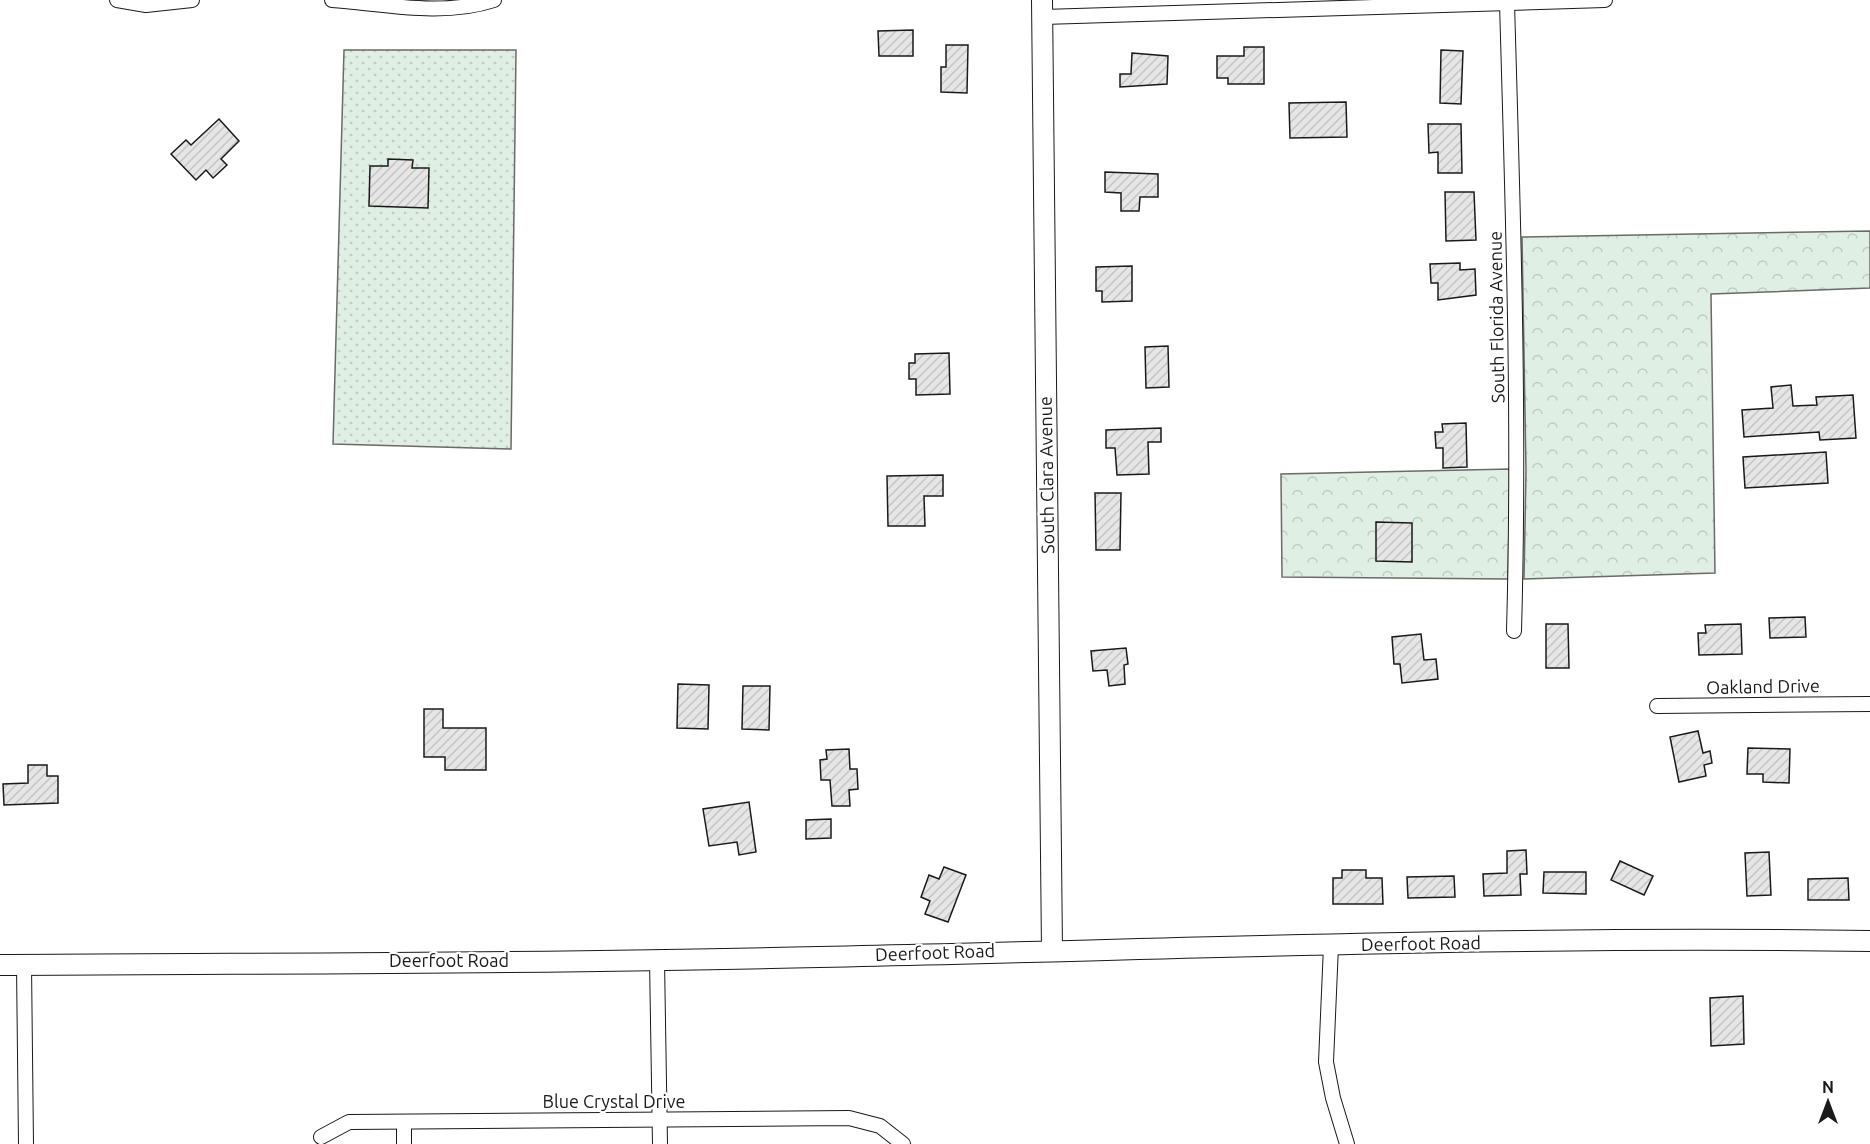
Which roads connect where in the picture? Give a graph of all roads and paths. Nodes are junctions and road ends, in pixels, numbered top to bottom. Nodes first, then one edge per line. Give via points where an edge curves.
1 (192, 0) edge
2 (332, 0) edge
3 (494, 0) edge
4 (1605, 0) edge
5 (117, 1) edge
6 (1507, 3) junction
7 (1042, 9) edge
8 (1514, 631) dead end
9 (1870, 704) edge
10 (1657, 706) dead end
11 (1870, 941) edge
12 (1331, 946) junction
13 (1052, 950) junction
14 (657, 960) junction
15 (0, 965) edge
16 (24, 965) junction
17 (660, 1120) junction
18 (404, 1122) junction
19 (321, 1137) dead end
20 (26, 1144) edge
21 (404, 1144) edge
22 (660, 1144) edge
23 (903, 1144) edge
24 (1347, 1144) edge

1 - 5 street via 146,5
2 - 3 street via 423,9 465,7
4 - 6 street
6 - 7 street
6 - 8 street, South Florida Avenue via 1518,471
7 - 13 street, South Clara Avenue
9 - 10 street, Oakland Drive
11 - 12 street, Deerfoot Road via 1738,939
12 - 13 street, Deerfoot Road
12 - 24 street via 1326,1062
13 - 14 street, Deerfoot Road
14 - 16 street, Deerfoot Road
14 - 17 street
15 - 16 street, Deerfoot Road
16 - 20 street
17 - 18 street, Blue Crystal Drive
17 - 22 street
17 - 23 street, Blue Crystal Drive via 849,1118 880,1126
18 - 19 street, Blue Crystal Drive via 349,1122
18 - 21 street

